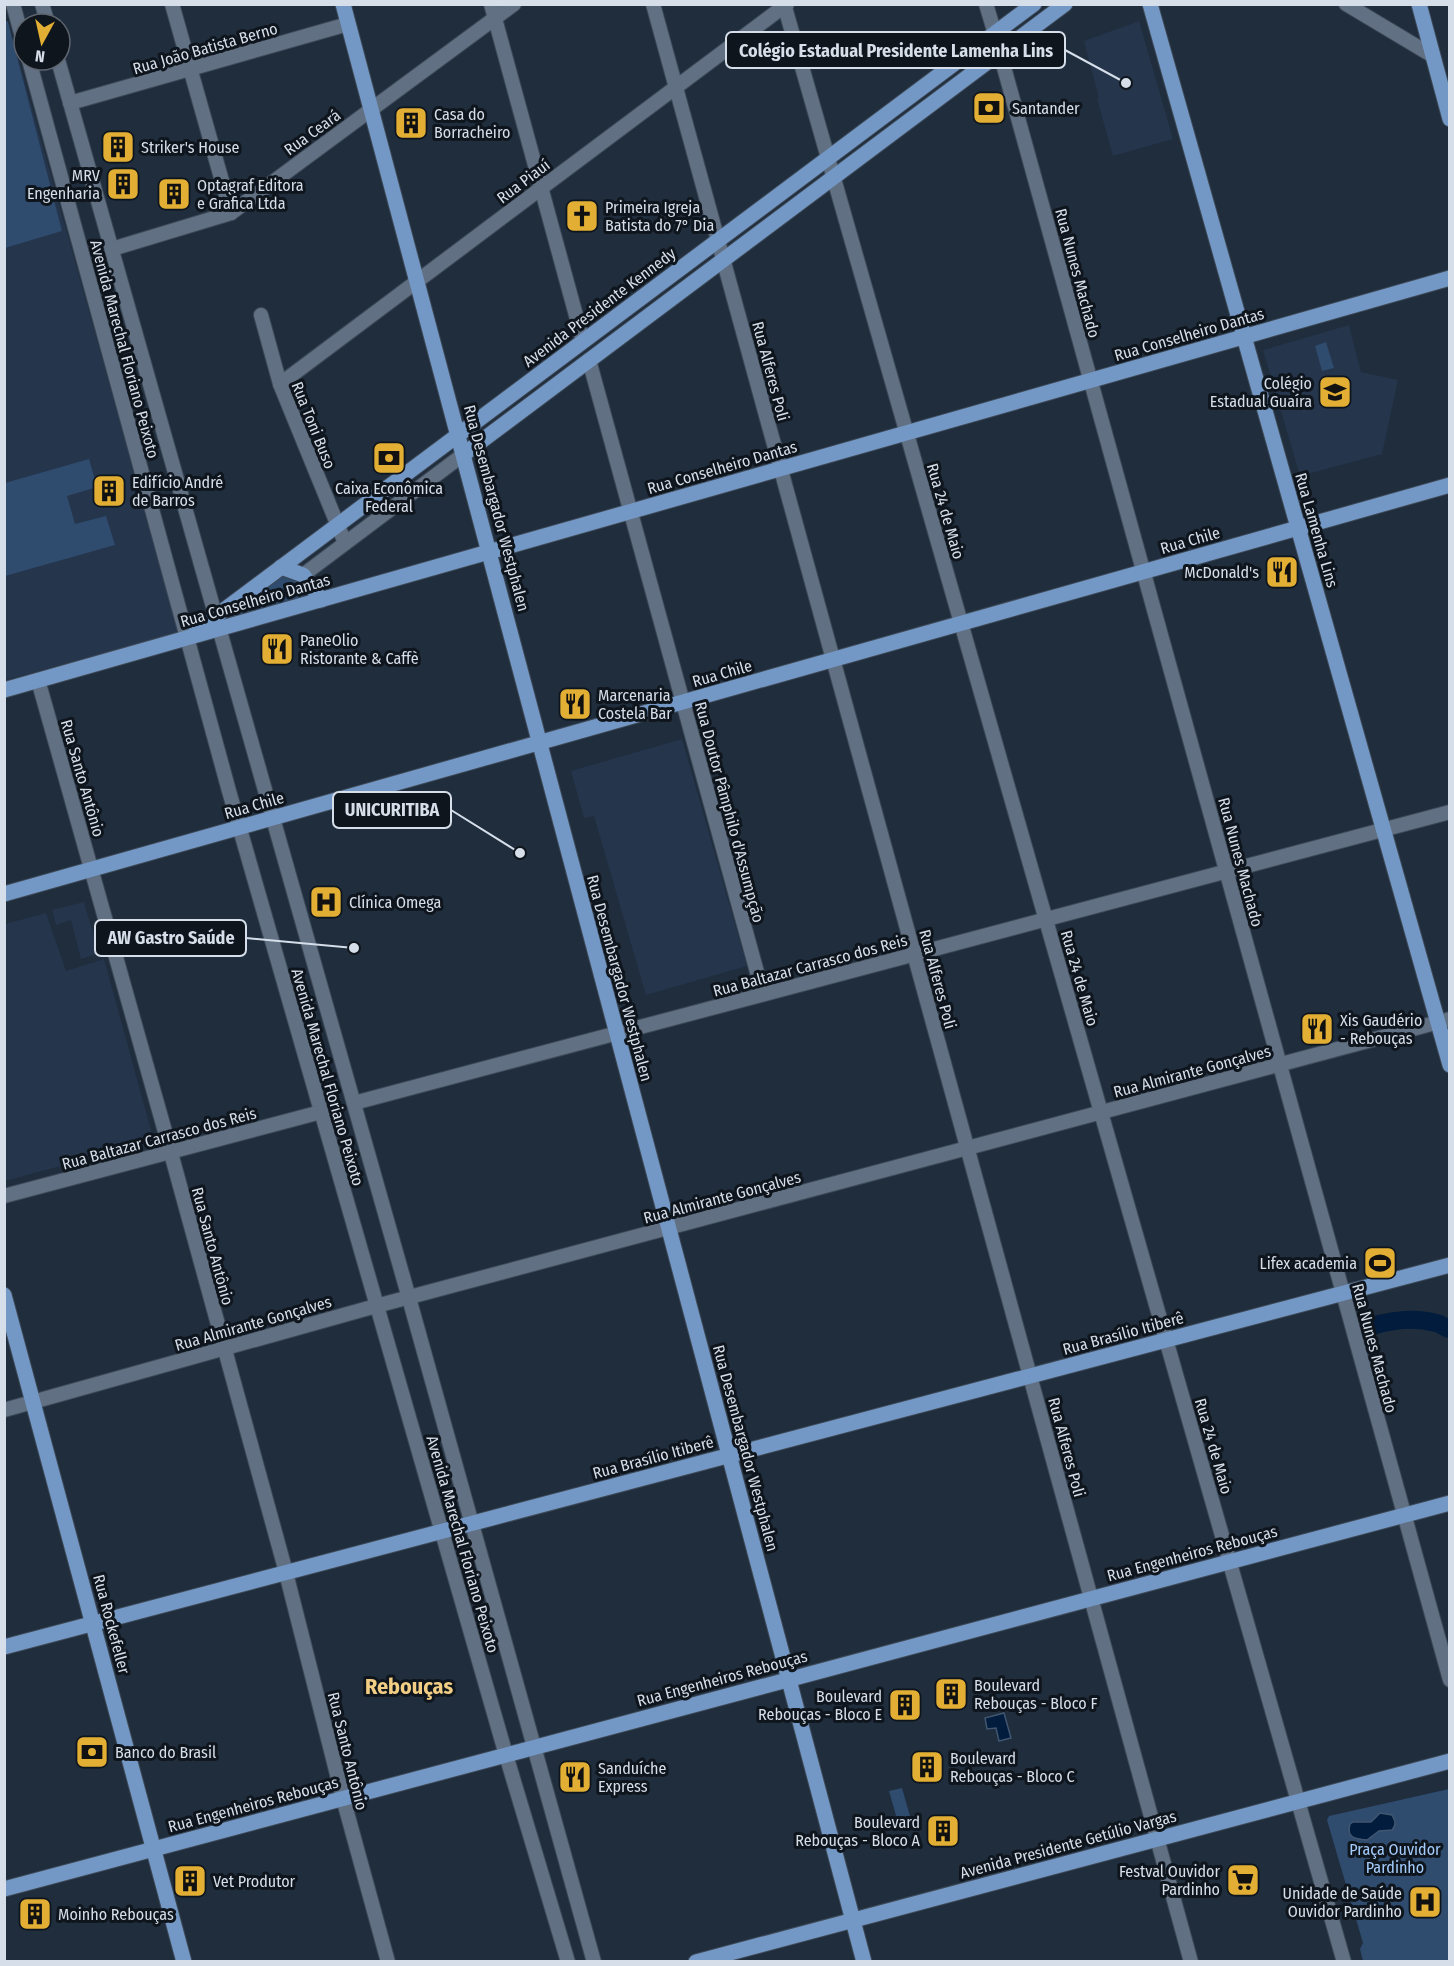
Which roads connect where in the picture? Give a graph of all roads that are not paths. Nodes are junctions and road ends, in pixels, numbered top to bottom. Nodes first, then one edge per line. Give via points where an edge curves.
1 (172, 4) edge
2 (343, 4) edge
3 (491, 4) edge
4 (514, 4) edge
5 (653, 4) edge
6 (986, 4) edge
7 (1035, 4) edge
8 (1065, 4) edge
9 (1150, 4) edge
10 (1346, 4) edge
11 (1419, 4) edge
12 (785, 5) edge
13 (348, 24) junction
14 (995, 34) junction
15 (1000, 53) junction
16 (1433, 56) junction
17 (190, 69) junction
18 (32, 72) edge
19 (61, 72) edge
20 (676, 88) junction
21 (70, 103) junction
22 (372, 109) junction
23 (884, 117) junction
24 (1449, 119) edge
25 (887, 138) junction
26 (828, 159) junction
27 (834, 178) junction
28 (541, 187) junction
29 (231, 213) junction
30 (718, 241) junction
31 (112, 249) junction
32 (723, 260) junction
33 (1449, 278) edge
34 (417, 281) junction
35 (657, 286) junction
36 (666, 303) junction
37 (261, 315) dead end
38 (1244, 337) junction
39 (584, 341) junction
40 (589, 360) junction
41 (538, 375) junction
42 (1090, 381) junction
43 (280, 384) junction
44 (550, 390) junction
45 (907, 433) junction
46 (459, 435) junction
47 (464, 454) junction
48 (781, 469) junction
49 (1449, 485) edge
50 (630, 512) junction
51 (336, 525) junction
52 (1298, 528) junction
53 (345, 543) junction
54 (490, 552) junction
55 (281, 567) junction
56 (1143, 572) junction
57 (303, 575) junction
58 (321, 600) junction
59 (218, 622) junction
60 (962, 623) junction
61 (186, 638) junction
62 (833, 660) junction
63 (38, 680) junction
64 (4, 690) edge
65 (683, 702) junction
66 (539, 743) junction
67 (1449, 812) edge
68 (273, 818) junction
69 (240, 828) junction
70 (1383, 829) junction
71 (92, 870) junction
72 (1226, 871) junction
73 (4, 894) edge
74 (1046, 919) junction
75 (914, 954) junction
76 (763, 994) junction
77 (1443, 1021) edge
78 (616, 1033) junction
79 (1280, 1065) junction
80 (1449, 1065) edge
81 (354, 1103) junction
82 (321, 1112) junction
83 (1101, 1113) junction
84 (968, 1148) junction
85 (171, 1152) junction
86 (4, 1196) edge
87 (669, 1228) junction
88 (1449, 1265) edge
89 (1343, 1293) junction
90 (4, 1295) edge
91 (409, 1298) junction
92 (376, 1306) junction
93 (1166, 1340) junction
94 (224, 1349) junction
95 (1030, 1376) junction
96 (33, 1402) junction
97 (4, 1410) edge
98 (729, 1455) junction
99 (1449, 1503) edge
100 (1404, 1515) junction
101 (471, 1524) junction
102 (443, 1531) junction
103 (1230, 1562) junction
104 (286, 1572) junction
105 (1092, 1599) junction
106 (93, 1623) junction
107 (4, 1647) edge
108 (789, 1679) junction
109 (1449, 1680) edge
110 (534, 1747) junction
111 (506, 1755) junction
112 (1449, 1761) edge
113 (343, 1798) junction
114 (1298, 1802) junction
115 (1158, 1839) junction
116 (154, 1849) junction
117 (4, 1888) edge
118 (853, 1920) junction
119 (184, 1962) edge
120 (388, 1962) edge
121 (568, 1962) edge
122 (594, 1962) edge
123 (696, 1962) edge
124 (864, 1962) edge
125 (1191, 1962) edge
126 (1344, 1962) edge

1 - 17 street
2 - 13 main road, Rua Desembargador Westphalen
3 - 28 street
4 - 22 street, Rua Ceará
5 - 20 street, Rua Alferes Poli
6 - 14 street
7 - 14 main road, Avenida Presidente Kennedy
8 - 15 main road
9 - 38 main road, Rua Lamenha Lins
10 - 16 street
11 - 16 main road
12 - 20 street, Rua Piauí
12 - 26 street, Rua 24 de Maio
13 - 17 street, Rua João Batista Berno
13 - 22 main road, Rua Desembargador Westphalen
14 - 23 main road, Avenida Presidente Kennedy
15 - 25 main road
15 - 42 street, Rua Nunes Machado
16 - 24 main road
17 - 21 street, Rua João Batista Berno
17 - 29 street
18 - 61 street, Avenida Marechal Floriano Peixoto
19 - 21 street, Avenida Marechal Floriano Peixoto
20 - 28 street, Rua Piauí
20 - 30 street, Rua Alferes Poli
21 - 31 street, Avenida Marechal Floriano Peixoto
22 - 29 street, Rua Ceará
22 - 34 main road, Rua Desembargador Westphalen
23 - 25 main road
23 - 26 main road, Avenida Presidente Kennedy
25 - 27 main road
26 - 27 street, Rua 24 de Maio
26 - 30 main road, Avenida Presidente Kennedy
27 - 32 main road
27 - 45 street, Rua 24 de Maio
28 - 34 street, Rua Piauí
28 - 39 street
29 - 31 street, Rua Ceará
30 - 32 street, Rua Alferes Poli
30 - 35 main road, Avenida Presidente Kennedy
31 - 59 street, Avenida Marechal Floriano Peixoto
32 - 36 main road
32 - 48 street, Rua Alferes Poli
33 - 38 main road, Rua Conselheiro Dantas
34 - 43 street, Rua Piauí
34 - 46 main road, Rua Desembargador Westphalen
35 - 36 main road
35 - 39 main road, Avenida Presidente Kennedy
36 - 40 main road
37 - 43 street, Rua Toni Buso
38 - 42 main road, Rua Conselheiro Dantas
38 - 52 main road, Rua Lamenha Lins
39 - 41 main road, Avenida Presidente Kennedy
40 - 44 main road
40 - 50 street, Rua Doutor Pâmphilo d'Assumpção
41 - 44 main road
41 - 46 main road, Avenida Presidente Kennedy
42 - 45 main road, Rua Conselheiro Dantas
42 - 56 street, Rua Nunes Machado
43 - 51 street, Rua Toni Buso
44 - 47 main road
45 - 48 main road, Rua Conselheiro Dantas
45 - 60 street, Rua 24 de Maio
46 - 47 main road, Rua Desembargador Westphalen
46 - 51 main road, Avenida Presidente Kennedy
47 - 53 street
47 - 54 main road, Rua Desembargador Westphalen
48 - 50 main road, Rua Conselheiro Dantas
48 - 62 street, Rua Alferes Poli
49 - 52 main road, Rua Chile
50 - 54 main road, Rua Conselheiro Dantas
50 - 65 street, Rua Doutor Pâmphilo d'Assumpção
51 - 53 street, Rua Toni Buso
51 - 55 main road, Avenida Presidente Kennedy
52 - 56 main road, Rua Chile
52 - 70 main road, Rua Lamenha Lins
53 - 57 street
54 - 58 main road, Rua Conselheiro Dantas
54 - 66 main road, Rua Desembargador Westphalen
55 - 57 main road
55 - 59 main road, Avenida Presidente Kennedy
56 - 60 main road, Rua Chile
56 - 72 street, Rua Nunes Machado
57 - 58 main road
58 - 59 main road, Rua Conselheiro Dantas
59 - 61 main road, Rua Conselheiro Dantas
59 - 68 street, Avenida Marechal Floriano Peixoto
60 - 62 main road, Rua Chile
60 - 74 street, Rua 24 de Maio
61 - 63 main road, Rua Conselheiro Dantas
61 - 69 street, Avenida Marechal Floriano Peixoto
62 - 65 main road, Rua Chile
62 - 75 street, Rua Alferes Poli
63 - 64 main road, Rua Conselheiro Dantas
63 - 71 street, Rua Santo Antônio
65 - 66 main road, Rua Chile
65 - 76 street, Rua Doutor Pâmphilo d'Assumpção
66 - 68 main road, Rua Chile
66 - 78 main road, Rua Desembargador Westphalen
67 - 70 street, Rua Baltazar Carrasco dos Reis
68 - 69 main road, Rua Chile
68 - 81 street, Avenida Marechal Floriano Peixoto
69 - 71 main road, Rua Chile
69 - 82 street, Avenida Marechal Floriano Peixoto
70 - 72 street, Rua Baltazar Carrasco dos Reis
70 - 77 main road, Rua Lamenha Lins
71 - 73 main road, Rua Chile
71 - 85 street, Rua Santo Antônio
72 - 74 street, Rua Baltazar Carrasco dos Reis
72 - 79 street, Rua Nunes Machado
74 - 75 street, Rua Baltazar Carrasco dos Reis
74 - 83 street, Rua 24 de Maio
75 - 76 street, Rua Baltazar Carrasco dos Reis
75 - 84 street, Rua Alferes Poli
76 - 78 street, Rua Baltazar Carrasco dos Reis
77 - 79 street, Rua Almirante Gonçalves
77 - 80 main road, Rua Lamenha Lins
78 - 81 street, Rua Baltazar Carrasco dos Reis
78 - 87 main road, Rua Desembargador Westphalen
79 - 83 street, Rua Almirante Gonçalves
79 - 89 street, Rua Nunes Machado
81 - 91 street, Avenida Marechal Floriano Peixoto
82 - 85 street, Rua Baltazar Carrasco dos Reis
82 - 92 street, Avenida Marechal Floriano Peixoto
83 - 84 street, Rua Almirante Gonçalves
83 - 93 street, Rua 24 de Maio
84 - 87 street, Rua Almirante Gonçalves
84 - 95 street, Rua Alferes Poli
85 - 86 street, Rua Baltazar Carrasco dos Reis
85 - 94 street, Rua Santo Antônio
87 - 91 street, Rua Almirante Gonçalves
87 - 98 main road, Rua Desembargador Westphalen
88 - 89 main road, Rua Brasílio Itiberê
89 - 93 main road, Rua Brasílio Itiberê
89 - 100 street, Rua Nunes Machado
90 - 96 main road, Rua Rockefeller
91 - 92 street, Rua Almirante Gonçalves
91 - 101 street, Avenida Marechal Floriano Peixoto
92 - 94 street, Rua Almirante Gonçalves
92 - 102 street, Avenida Marechal Floriano Peixoto
93 - 95 main road, Rua Brasílio Itiberê
93 - 103 street, Rua 24 de Maio
94 - 96 street, Rua Almirante Gonçalves
94 - 104 street, Rua Santo Antônio
95 - 98 main road, Rua Brasílio Itiberê
95 - 105 street, Rua Alferes Poli
96 - 97 street, Rua Almirante Gonçalves
96 - 106 main road, Rua Rockefeller
98 - 101 main road, Rua Brasílio Itiberê
98 - 108 main road, Rua Desembargador Westphalen
99 - 100 main road, Rua Engenheiros Rebouças
100 - 103 main road, Rua Engenheiros Rebouças
100 - 109 street, Rua Nunes Machado
101 - 102 main road, Rua Brasílio Itiberê
101 - 110 street, Avenida Marechal Floriano Peixoto
102 - 104 main road, Rua Brasílio Itiberê
102 - 111 street, Avenida Marechal Floriano Peixoto
103 - 105 main road, Rua Engenheiros Rebouças
103 - 114 street, Rua 24 de Maio
104 - 106 main road, Rua Brasílio Itiberê
104 - 113 street, Rua Santo Antônio
105 - 108 main road, Rua Engenheiros Rebouças
105 - 115 street, Rua Alferes Poli
106 - 107 main road, Rua Brasílio Itiberê
106 - 116 main road, Rua Rockefeller
108 - 110 main road, Rua Engenheiros Rebouças
108 - 118 main road, Rua Desembargador Westphalen
110 - 111 main road, Rua Engenheiros Rebouças
110 - 122 street, Avenida Marechal Floriano Peixoto
111 - 113 main road, Rua Engenheiros Rebouças
111 - 121 street, Avenida Marechal Floriano Peixoto
112 - 114 main road, Avenida Presidente Getúlio Vargas
113 - 116 main road, Rua Engenheiros Rebouças
113 - 120 street, Rua Santo Antônio
114 - 115 main road, Avenida Presidente Getúlio Vargas
114 - 126 street, Rua 24 de Maio
115 - 118 main road, Avenida Presidente Getúlio Vargas
115 - 125 street, Rua Alferes Poli
116 - 117 main road, Rua Engenheiros Rebouças
116 - 119 main road, Rua Rockefeller
118 - 123 main road, Avenida Presidente Getúlio Vargas
118 - 124 main road, Rua Desembargador Westphalen

